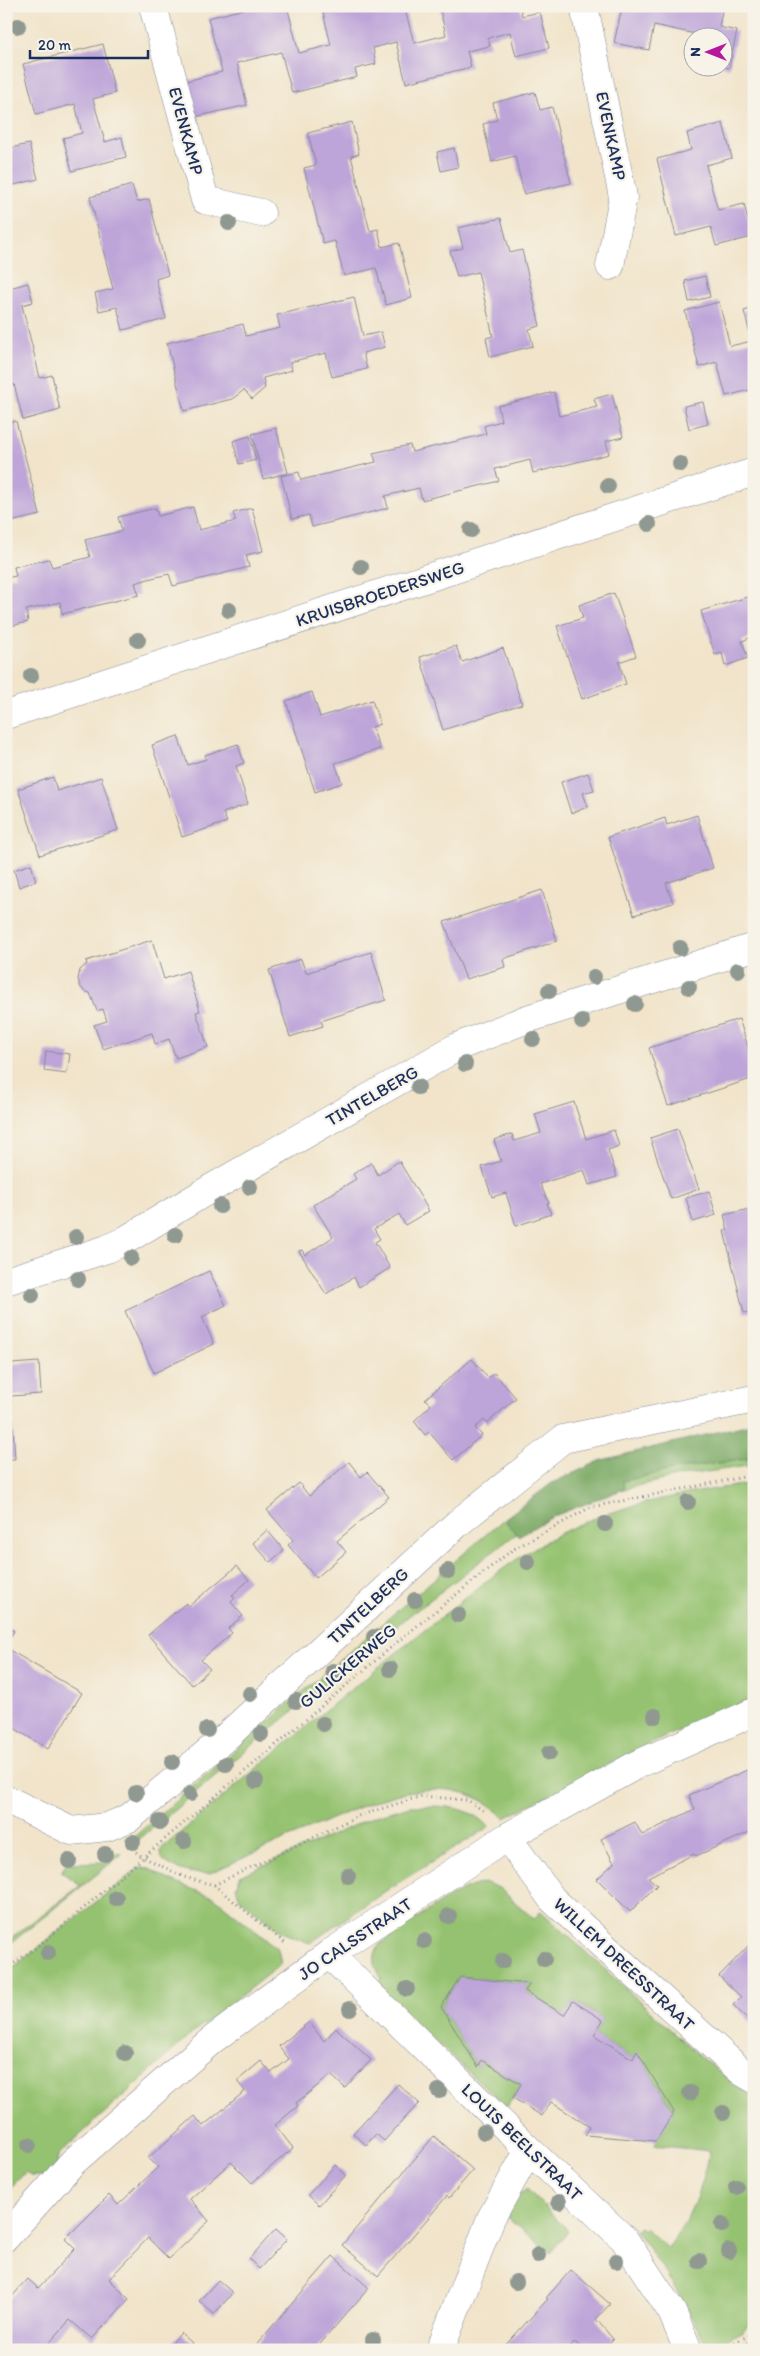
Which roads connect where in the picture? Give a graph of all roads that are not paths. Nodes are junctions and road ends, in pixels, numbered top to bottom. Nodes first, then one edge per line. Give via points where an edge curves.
1 (153, 6) edge
2 (584, 6) edge
3 (261, 213) dead end
4 (610, 266) dead end
5 (754, 472) edge
6 (6, 715) edge
7 (754, 947) edge
8 (6, 1281) edge
9 (754, 1399) edge
10 (754, 1712) edge
11 (6, 1799) edge
12 (506, 1837) junction
13 (322, 1960) junction
14 (754, 2079) edge
15 (529, 2150) junction
16 (6, 2237) edge
17 (440, 2350) edge
18 (688, 2350) edge

1 - 3 street, EVENKAMP via 205,200
2 - 4 street, EVENKAMP via 624,197
5 - 6 street, KRUISBROEDERSWEG
7 - 8 street, TINTELBERG via 537,1016 457,1047 124,1241
9 - 11 street, TINTELBERG via 563,1439 458,1523 226,1737 130,1818 107,1827 71,1830
10 - 12 street, JO CALSSTRAAT via 638,1764
12 - 13 street, JO CALSSTRAAT
12 - 14 street, WILLEM DREESSTRAAT via 552,1899 742,2072
13 - 15 street, LOUIS BEELSTRAAT
13 - 16 street, JO CALSSTRAAT via 212,2040 73,2162
15 - 17 street via 492,2218
15 - 18 street, LOUIS BEELSTRAAT via 624,2239 672,2312

